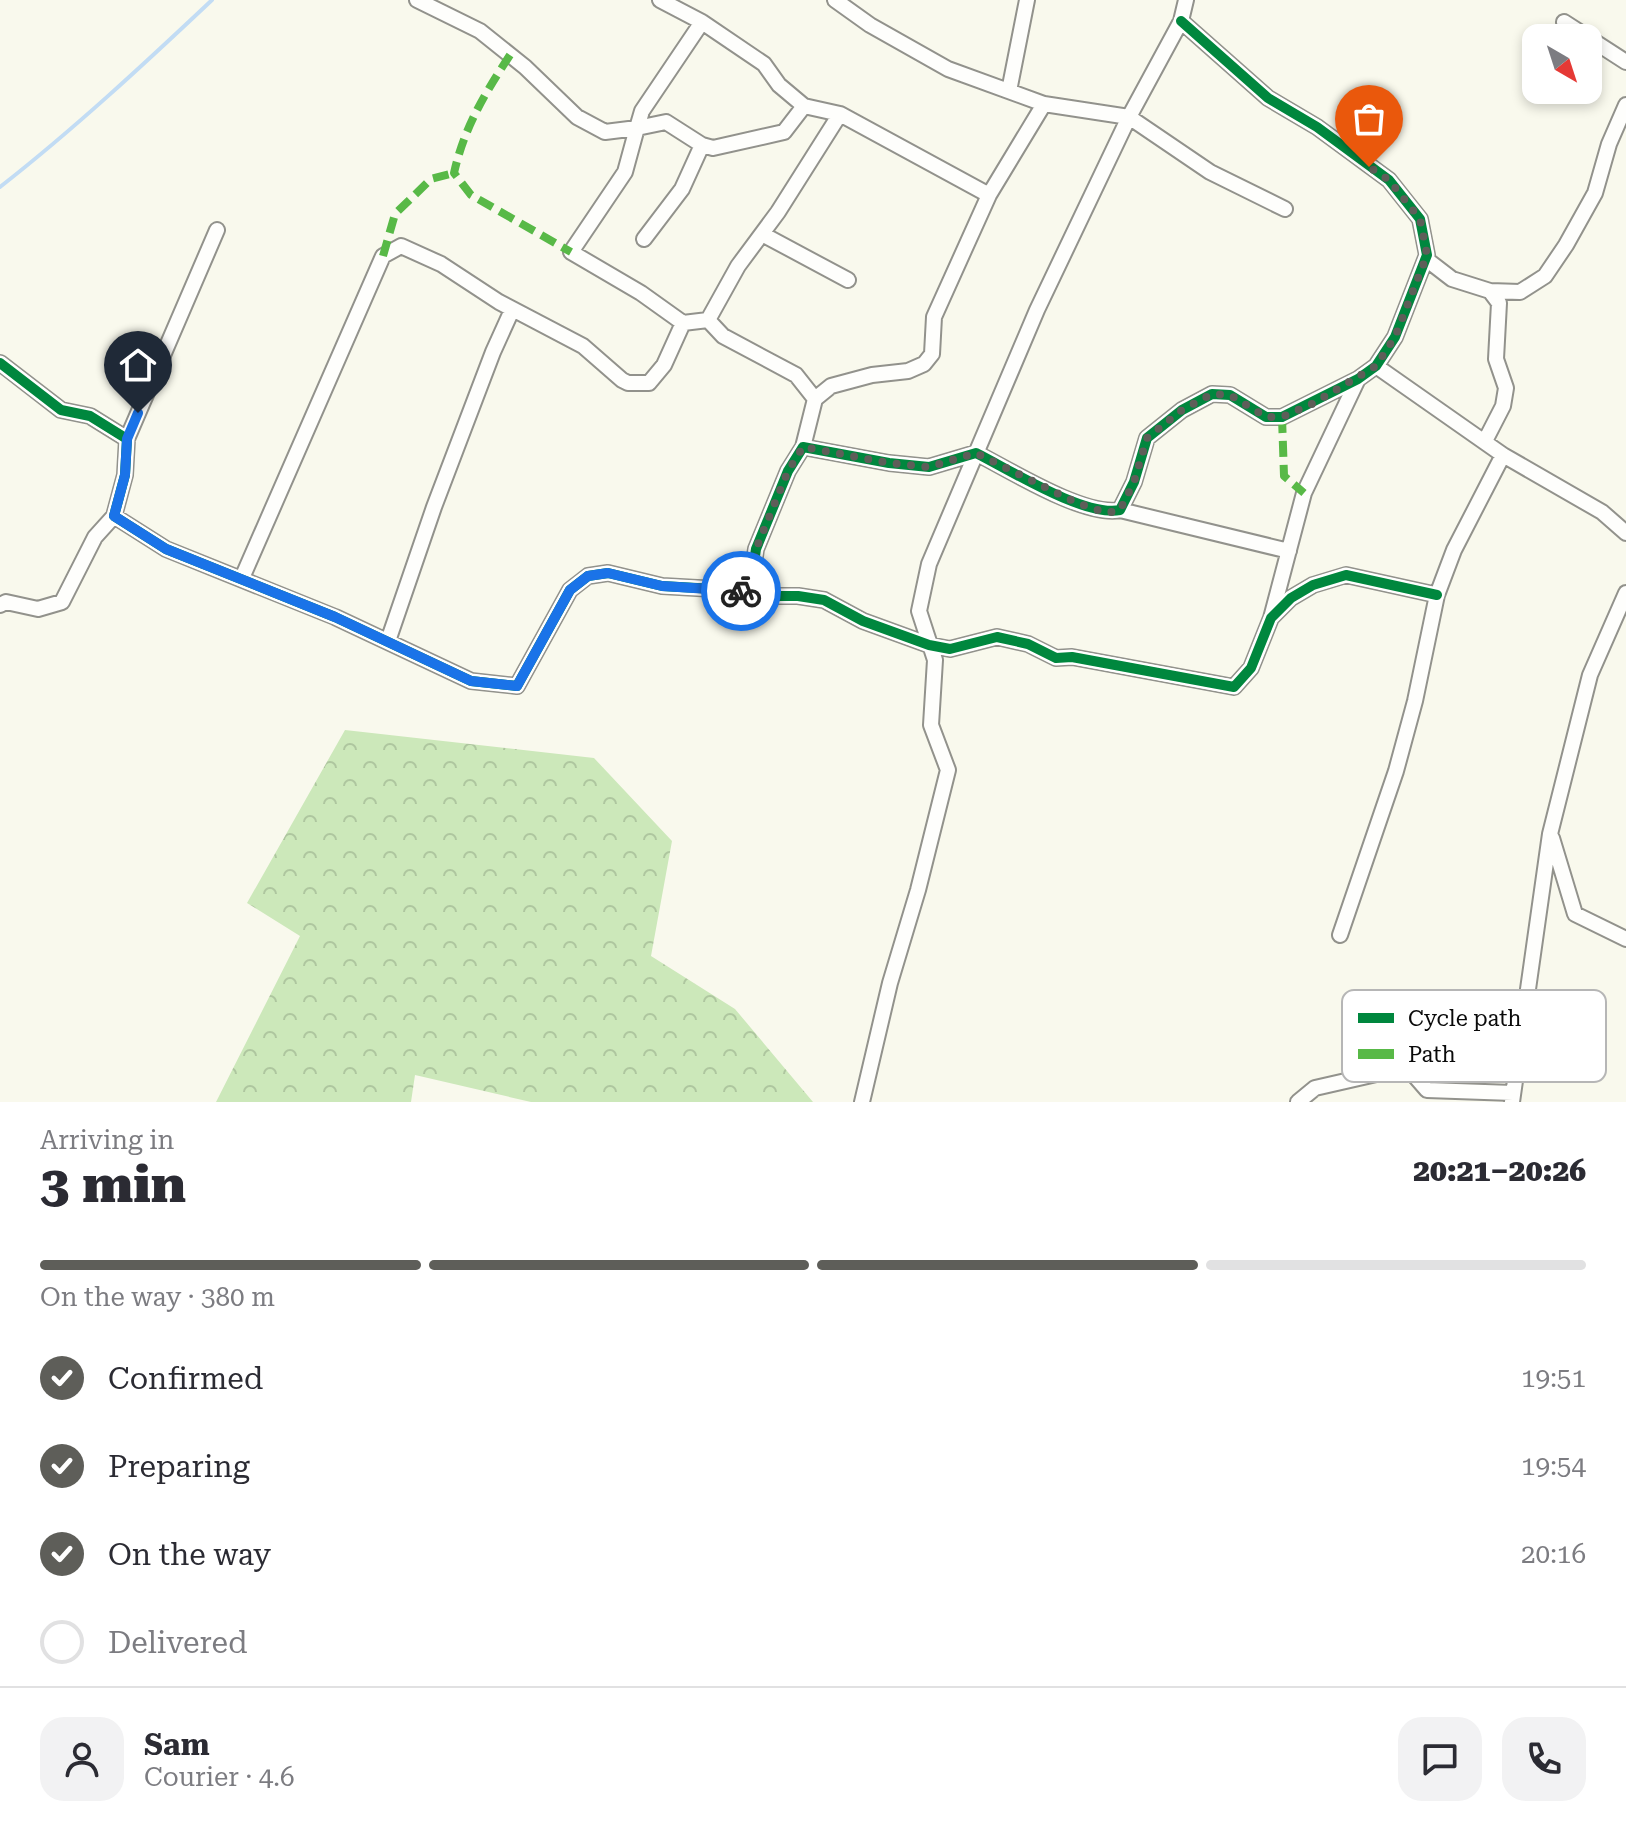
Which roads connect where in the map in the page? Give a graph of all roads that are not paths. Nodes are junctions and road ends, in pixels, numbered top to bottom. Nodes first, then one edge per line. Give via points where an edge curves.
1 (417, 0) edge
2 (660, 0) edge
3 (835, 0) edge
4 (1027, 0) edge
5 (1186, 0) edge
6 (1181, 21) junction
7 (702, 22) junction
8 (1564, 22) dead end
9 (1626, 62) edge
10 (1009, 91) junction
11 (1044, 104) junction
12 (1626, 105) edge
13 (804, 106) junction
14 (840, 114) junction
15 (1129, 117) junction
16 (637, 128) junction
17 (702, 145) junction
18 (989, 195) junction
19 (1285, 209) dead end
20 (217, 230) dead end
21 (762, 234) junction
22 (644, 239) dead end
23 (1426, 259) junction
24 (848, 280) dead end
25 (1490, 291) junction
26 (512, 310) junction
27 (708, 320) junction
28 (683, 323) junction
29 (0, 363) edge
30 (1376, 366) junction
31 (1358, 379) junction
32 (815, 399) junction
33 (127, 439) junction
34 (1485, 441) junction
35 (803, 447) junction
36 (976, 453) junction
37 (1503, 455) junction
38 (1120, 510) junction
39 (114, 516) junction
40 (1626, 533) edge
41 (1289, 551) junction
42 (242, 578) junction
43 (750, 591) junction
44 (1626, 593) edge
45 (1437, 595) junction
46 (0, 605) edge
47 (1271, 618) junction
48 (388, 641) junction
49 (929, 645) junction
50 (1550, 834) junction
51 (1340, 935) dead end
52 (1626, 939) edge
53 (1528, 990) edge
54 (1342, 1082) edge
55 (1420, 1082) edge
56 (1513, 1098) edge
57 (862, 1102) edge
58 (1298, 1102) edge

1 - 16 street via 480,31 577,117 605,132
2 - 7 street
3 - 10 street via 948,69
4 - 10 street
5 - 6 street
6 - 15 street
6 - 23 street via 1268,98 1389,180 1420,219
7 - 13 street via 764,64
7 - 16 street via 642,111
8 - 9 street
10 - 11 street
11 - 15 street
11 - 18 street
12 - 25 street via 1595,193 1545,276 1520,292
13 - 14 street
13 - 17 street via 784,132 713,148
14 - 18 street
14 - 21 street
15 - 19 street via 1210,172
15 - 36 street
16 - 17 street via 666,122
16 - 28 street via 625,172 571,252
17 - 22 street via 682,189
18 - 32 street via 934,317 932,354 924,364 831,386
20 - 33 street
21 - 24 street
21 - 27 street
23 - 25 street via 1452,279
23 - 30 street via 1395,337
25 - 34 street via 1499,303 1496,359 1506,388
26 - 28 street via 583,346 628,383 649,383 664,365
26 - 42 street via 441,264 401,246 383,256
26 - 48 street via 446,470
27 - 28 street
27 - 32 street via 723,336 796,375
29 - 33 street via 61,410 90,416
30 - 31 street
30 - 34 street
31 - 38 street via 1282,417 1266,417 1230,395 1212,394 1182,410 1147,438
31 - 41 street via 1304,493
32 - 35 street
33 - 39 street via 125,475
34 - 37 street
35 - 36 street via 929,467
35 - 43 street via 756,549
36 - 38 street via 1077,503 1107,513
36 - 49 street via 929,564 919,611
37 - 40 street via 1602,512
37 - 45 street
38 - 41 street
39 - 42 street via 166,549
39 - 46 street via 95,537 62,602 38,609
41 - 47 street
42 - 48 street
43 - 48 street via 662,586 608,573 588,576 570,590 517,686 471,681
43 - 49 street via 824,600
44 - 50 street via 1590,675
45 - 47 street via 1346,575 1313,585
45 - 51 street via 1396,771
47 - 49 street via 1251,668 1234,687 1056,658 997,637 950,649
49 - 57 street via 935,660 931,725 948,770
50 - 52 street via 1575,914
50 - 53 street
54 - 58 street via 1315,1088
55 - 56 street via 1427,1090

